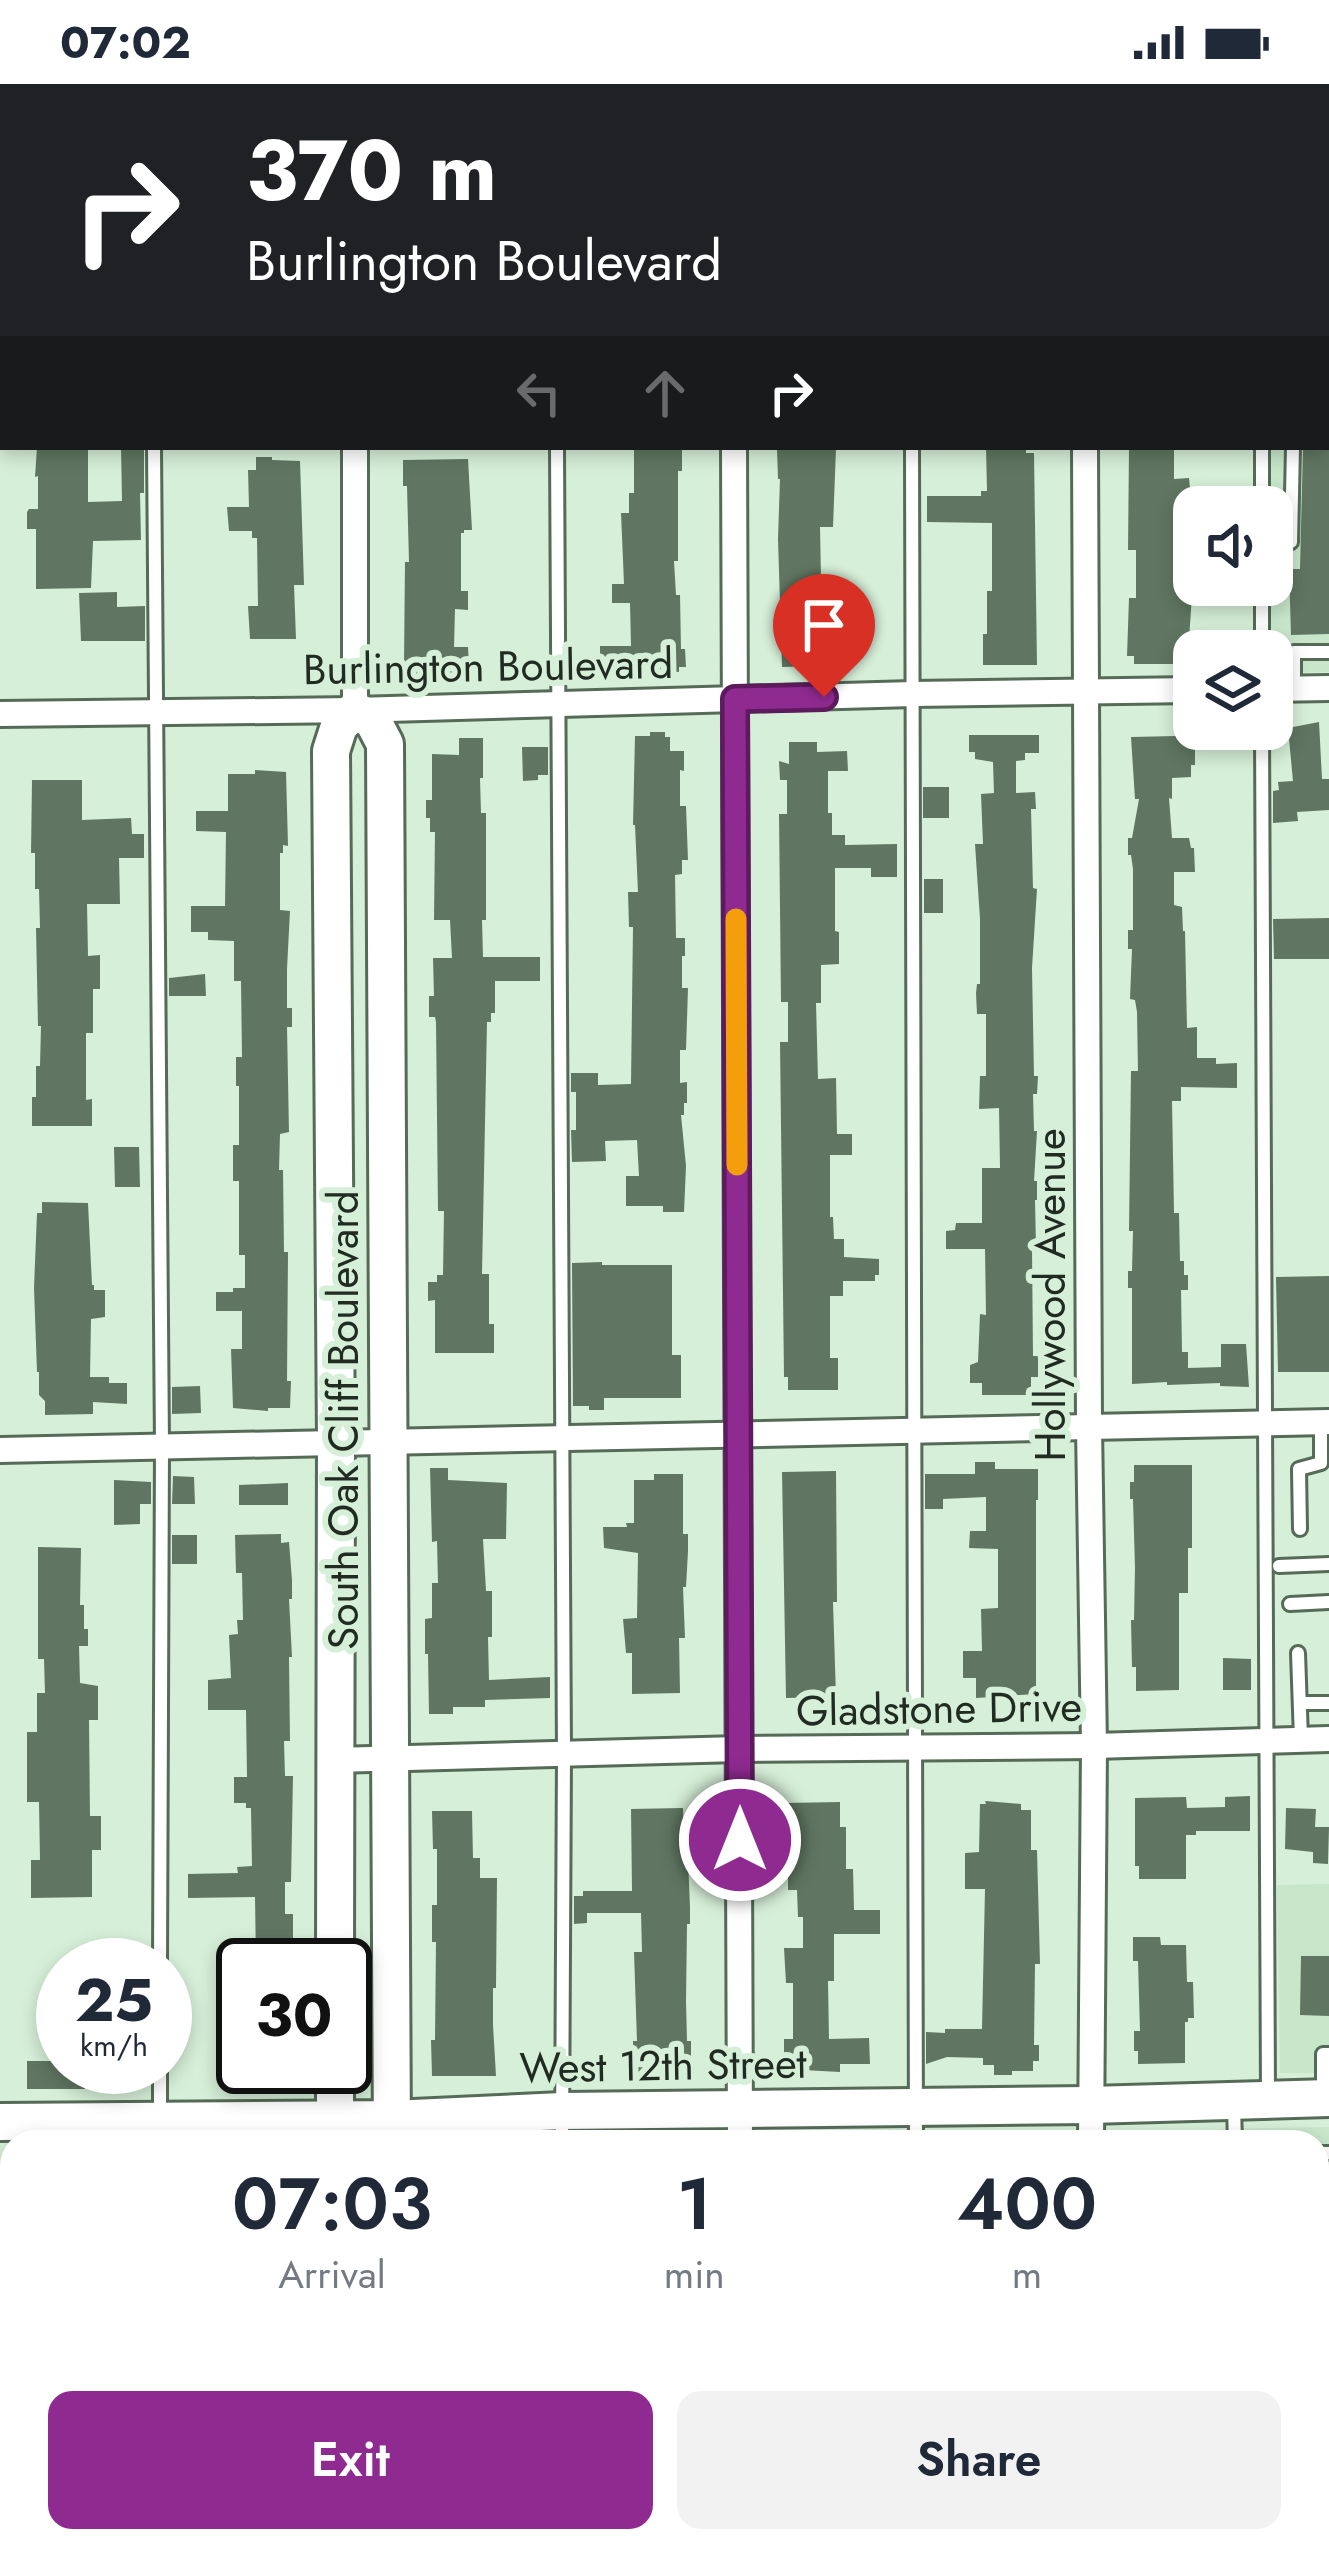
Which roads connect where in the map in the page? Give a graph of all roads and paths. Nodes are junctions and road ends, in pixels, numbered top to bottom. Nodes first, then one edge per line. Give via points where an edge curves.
1 (154, 450) edge
2 (355, 450) edge
3 (557, 450) edge
4 (734, 450) edge
5 (911, 450) edge
6 (1085, 450) edge
7 (1262, 450) edge
8 (1293, 450) edge
9 (1262, 486) edge
10 (1292, 486) edge
11 (1329, 652) edge
12 (1293, 655) edge
13 (1329, 688) edge
14 (1293, 689) edge
15 (1173, 691) edge
16 (1087, 693) junction
17 (913, 694) junction
18 (735, 699) junction
19 (559, 704) junction
20 (356, 710) junction
21 (156, 711) junction
22 (0, 714) edge
23 (1262, 750) edge
24 (1325, 1422) edge
25 (1264, 1423) junction
26 (1089, 1427) junction
27 (914, 1431) junction
28 (739, 1436) junction
29 (562, 1438) junction
30 (388, 1442) junction
31 (336, 1444) junction
32 (162, 1446) junction
33 (0, 1450) edge
34 (1300, 1529) dead end
35 (1329, 1564) edge
36 (1279, 1566) dead end
37 (1329, 1602) edge
38 (1290, 1604) dead end
39 (1298, 1653) dead end
40 (1300, 1703) junction
41 (1329, 1703) edge
42 (1301, 1739) junction
43 (1329, 1739) edge
44 (1265, 1740) junction
45 (1094, 1746) junction
46 (917, 1748) junction
47 (740, 1749) junction
48 (563, 1755) junction
49 (389, 1759) junction
50 (334, 1760) junction
51 (160, 1938) edge
52 (334, 1938) edge
53 (1329, 2054) edge
54 (160, 2094) edge
55 (335, 2094) edge
56 (1326, 2098) edge
57 (1251, 2099) junction
58 (1090, 2104) junction
59 (0, 2122) edge
60 (740, 2124) edge
61 (916, 2124) edge
62 (562, 2126) edge
63 (142, 2130) edge
64 (160, 2130) edge
65 (335, 2130) edge
66 (392, 2130) edge
67 (426, 2130) edge
68 (1090, 2130) edge
69 (1239, 2130) edge

1 - 21 lane
2 - 20 street, South Oak Cliff Boulevard
3 - 19 lane
4 - 18 street
5 - 17 lane
6 - 16 street, Hollywood Avenue
7 - 9 lane
8 - 10 lane
11 - 12 lane
13 - 14 street
15 - 16 street, Burlington Boulevard
16 - 17 street, Burlington Boulevard
16 - 26 street, Hollywood Avenue
17 - 18 street, Burlington Boulevard
17 - 27 lane
18 - 19 street, Burlington Boulevard
18 - 28 street
19 - 20 street, Burlington Boulevard
19 - 29 lane
20 - 21 street, Burlington Boulevard
20 - 30 street, South Oak Cliff Boulevard via 385,744
20 - 31 street, South Oak Cliff Boulevard via 339,726 331,751
21 - 22 street, Burlington Boulevard
21 - 32 lane
23 - 25 lane
24 - 25 street
24 - 34 lane via 1321,1463 1299,1469
25 - 26 street
25 - 44 lane
26 - 27 street
26 - 45 street, Hollywood Avenue
27 - 28 street
27 - 46 lane
28 - 29 street
28 - 47 street
29 - 30 street
29 - 48 lane
30 - 31 street
30 - 49 street, South Oak Cliff Boulevard
31 - 32 street
31 - 50 street, South Oak Cliff Boulevard
32 - 33 street
32 - 51 lane
35 - 36 lane
37 - 38 lane
39 - 40 lane
40 - 41 lane
40 - 42 lane
42 - 43 street, Gladstone Drive
42 - 44 street, Gladstone Drive
44 - 45 street, Gladstone Drive
44 - 57 lane
45 - 46 street, Gladstone Drive
45 - 58 street, Hollywood Avenue
46 - 47 street, Gladstone Drive
46 - 61 lane
47 - 48 street, Gladstone Drive
47 - 60 street
48 - 49 street, Gladstone Drive
48 - 62 lane
49 - 50 street, Gladstone Drive
49 - 66 street, South Oak Cliff Boulevard
50 - 52 street, South Oak Cliff Boulevard
53 - 56 lane
54 - 64 lane
55 - 65 street
56 - 57 street, West 12th Street
57 - 58 street, West 12th Street
57 - 69 lane
58 - 61 street, West 12th Street
58 - 68 street, Hollywood Avenue
59 - 63 street, West 12th Street
60 - 61 street, West 12th Street
60 - 62 street, West 12th Street
62 - 67 street, West 12th Street

